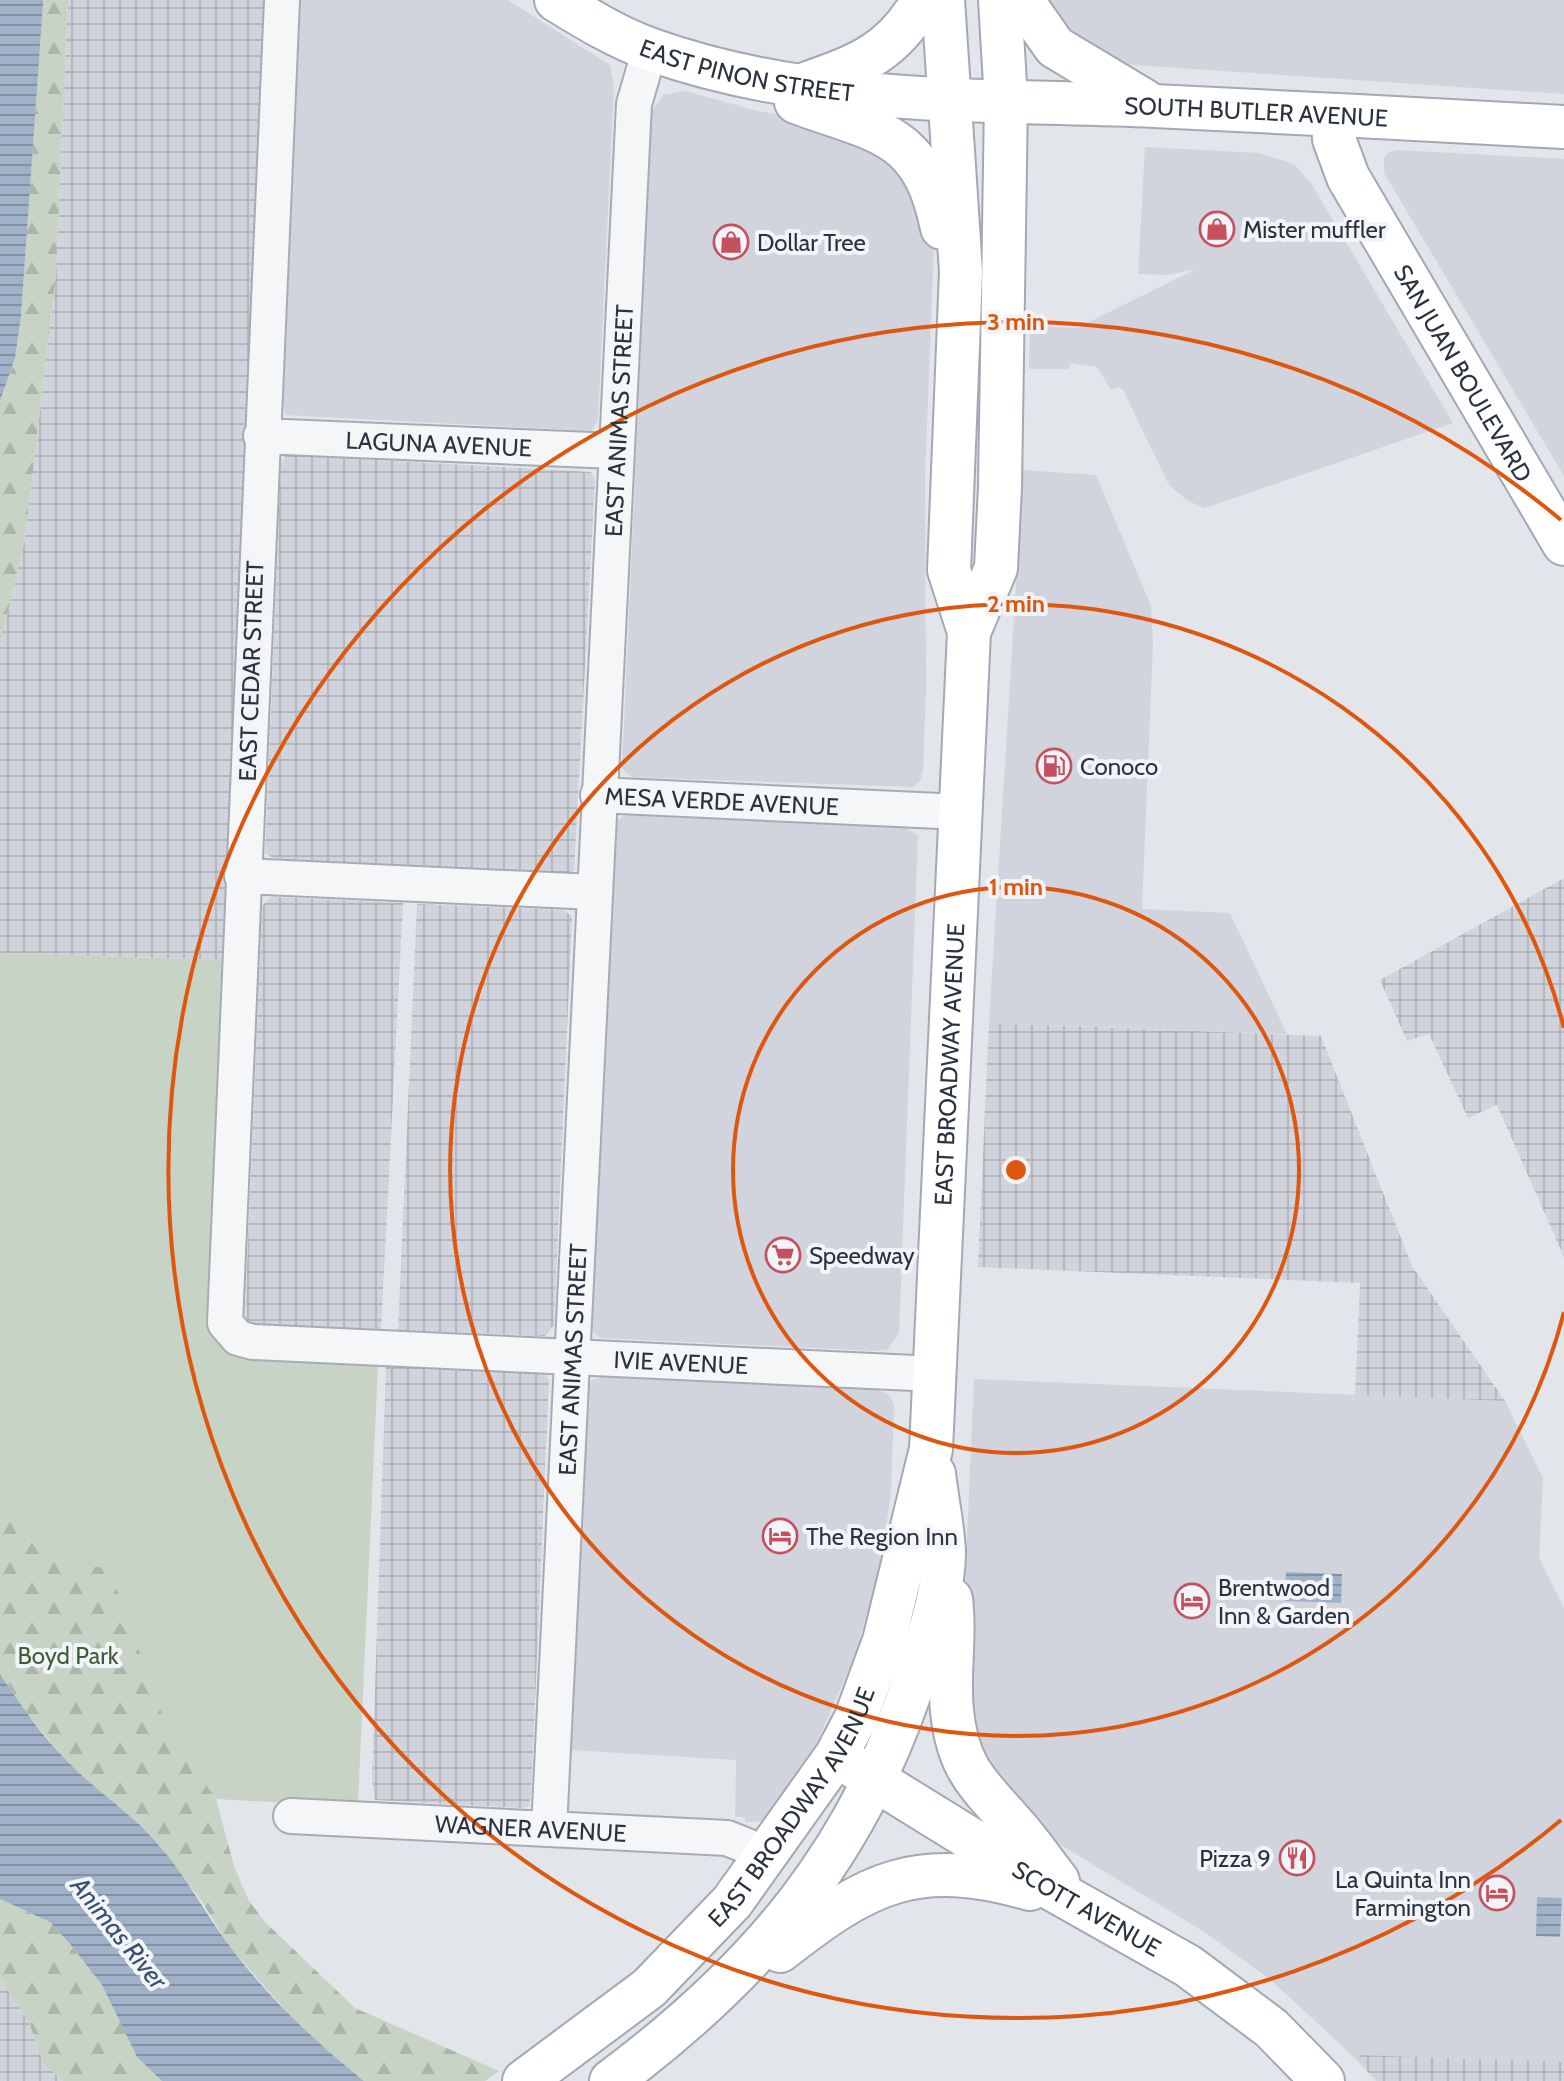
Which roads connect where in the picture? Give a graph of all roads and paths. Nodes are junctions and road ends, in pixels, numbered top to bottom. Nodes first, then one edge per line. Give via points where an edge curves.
1 (282, 0) edge
2 (556, 0) edge
3 (923, 0) edge
4 (943, 0) edge
5 (1000, 0) edge
6 (1022, 0) edge
7 (650, 49) junction
8 (721, 72) junction
9 (803, 85) junction
10 (950, 99) junction
11 (1006, 101) junction
12 (1153, 106) junction
13 (1333, 115) junction
14 (1564, 127) edge
15 (961, 314) junction
16 (261, 436) junction
17 (615, 451) junction
18 (1564, 544) edge
19 (969, 632) junction
20 (598, 795) junction
21 (961, 812) junction
22 (242, 876) junction
23 (594, 892) junction
24 (238, 1338) joint
25 (571, 1355) junction
26 (935, 1374) junction
27 (931, 1449) junction
28 (944, 1554) junction
29 (836, 1756) junction
30 (875, 1780) junction
31 (291, 1816) dead end
32 (549, 1829) junction
33 (764, 1859) junction
34 (1074, 1901) junction
35 (685, 2025) junction
36 (524, 2081) edge
37 (611, 2081) edge
38 (1323, 2081) edge

1 - 16 street, EAST CEDAR STREET
2 - 7 main road, EAST PINON STREET
3 - 9 main road via 901,33 878,54
4 - 10 main road, EAST BROADWAY AVENUE
5 - 11 main road, EAST BROADWAY AVENUE
6 - 12 main road via 1055,47
7 - 8 main road, EAST PINON STREET
7 - 17 street, EAST ANIMAS STREET via 634,104
8 - 9 main road, EAST PINON STREET
8 - 15 main road via 877,129 915,158 931,184
9 - 10 main road, EAST PINON STREET
10 - 11 main road, SOUTH BUTLER AVENUE
10 - 15 main road, EAST BROADWAY AVENUE
11 - 12 main road, SOUTH BUTLER AVENUE
11 - 19 main road, EAST BROADWAY AVENUE via 997,554
12 - 13 main road, SOUTH BUTLER AVENUE
13 - 14 main road, SOUTH BUTLER AVENUE
13 - 18 main road, SAN JUAN BOULEVARD via 1334,139 1348,177
15 - 19 main road, EAST BROADWAY AVENUE via 949,570
16 - 17 street, LAGUNA AVENUE
16 - 22 street, EAST CEDAR STREET
17 - 20 street, EAST ANIMAS STREET
19 - 21 main road, EAST BROADWAY AVENUE
20 - 21 street, MESA VERDE AVENUE
20 - 23 street, MESA VERDE AVENUE
21 - 26 main road, EAST BROADWAY AVENUE
22 - 23 street
22 - 24 street, EAST CEDAR STREET via 225,1314 228,1329
23 - 25 street, EAST ANIMAS STREET
24 - 25 street, IVIE AVENUE
25 - 26 street, IVIE AVENUE
25 - 32 street, EAST ANIMAS STREET
26 - 27 main road, EAST BROADWAY AVENUE
27 - 28 main road, EAST BROADWAY AVENUE
27 - 29 main road, EAST BROADWAY AVENUE via 884,1641 861,1708
28 - 30 main road, EAST BROADWAY AVENUE via 923,1653
28 - 34 main road via 954,1625 953,1714 964,1760 986,1796
29 - 30 main road, SCOTT AVENUE
29 - 33 main road, EAST BROADWAY AVENUE
30 - 34 main road, SCOTT AVENUE
30 - 35 main road, EAST BROADWAY AVENUE via 802,1899 756,1955
31 - 32 street, WAGNER AVENUE
32 - 33 street, WAGNER AVENUE via 727,1838
33 - 36 main road, EAST BROADWAY AVENUE via 682,1957 619,2012
34 - 35 main road via 961,1874 899,1879 839,1906
34 - 38 main road, SCOTT AVENUE via 1188,1966 1271,2028
35 - 37 main road, EAST BROADWAY AVENUE

